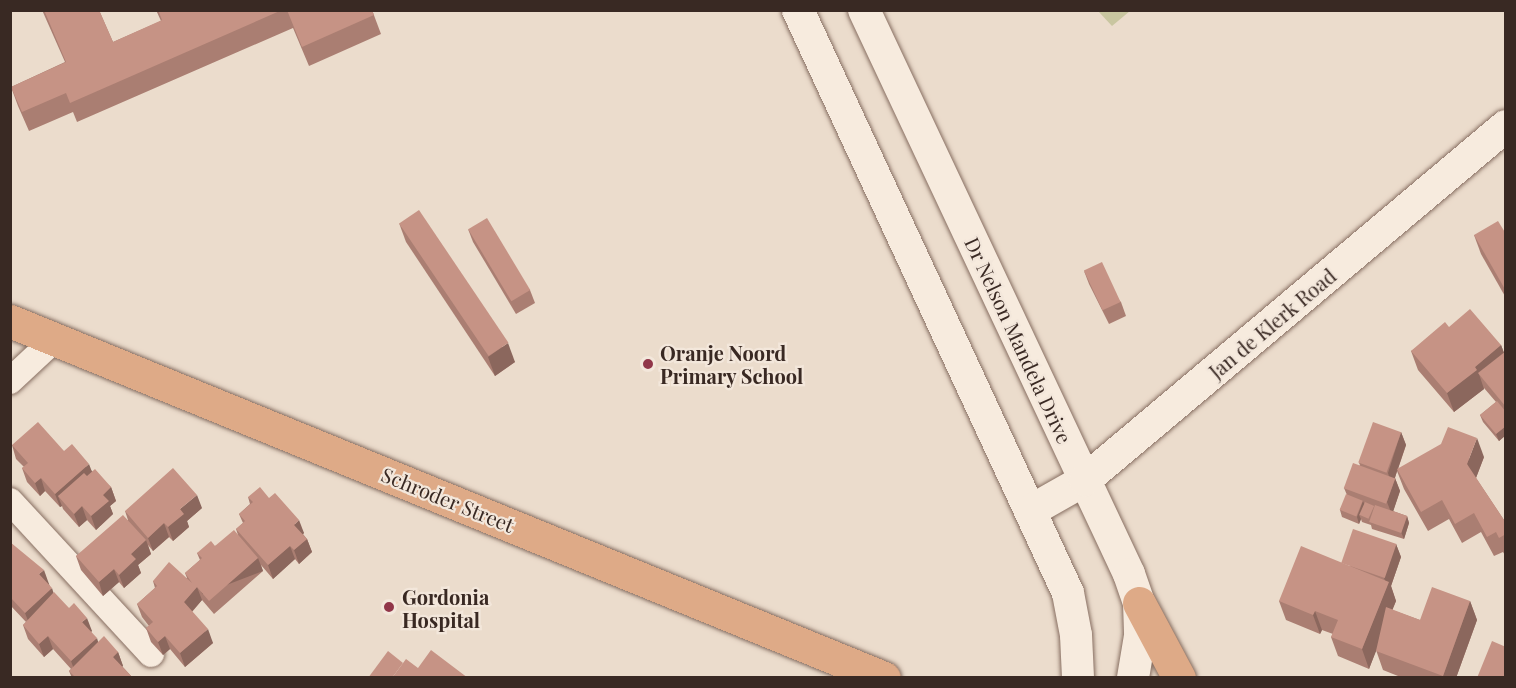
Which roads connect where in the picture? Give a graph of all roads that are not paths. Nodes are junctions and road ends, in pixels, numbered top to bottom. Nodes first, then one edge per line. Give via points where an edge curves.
1 (798, 10) edge
2 (864, 10) edge
3 (1506, 126) edge
4 (10, 321) edge
5 (55, 339) junction
6 (10, 381) edge
7 (1085, 480) junction
8 (10, 501) edge
9 (1032, 510) junction
10 (1139, 603) junction
11 (151, 654) dead end
12 (884, 678) edge
13 (1078, 678) edge
14 (1133, 678) edge
15 (1179, 678) edge

1 - 9 street
2 - 7 street, Dr Nelson Mandela Drive
3 - 7 street, Jan de Klerk Road
4 - 5 highway, Schroder Street
5 - 6 street
5 - 12 highway, Schroder Street
7 - 9 street, Jan de Klerk Road
7 - 10 street, Dr Nelson Mandela Drive
8 - 11 street
9 - 13 street via 1068,593 1076,635
10 - 14 street, Dr Nelson Mandela Drive via 1140,636
10 - 15 highway

